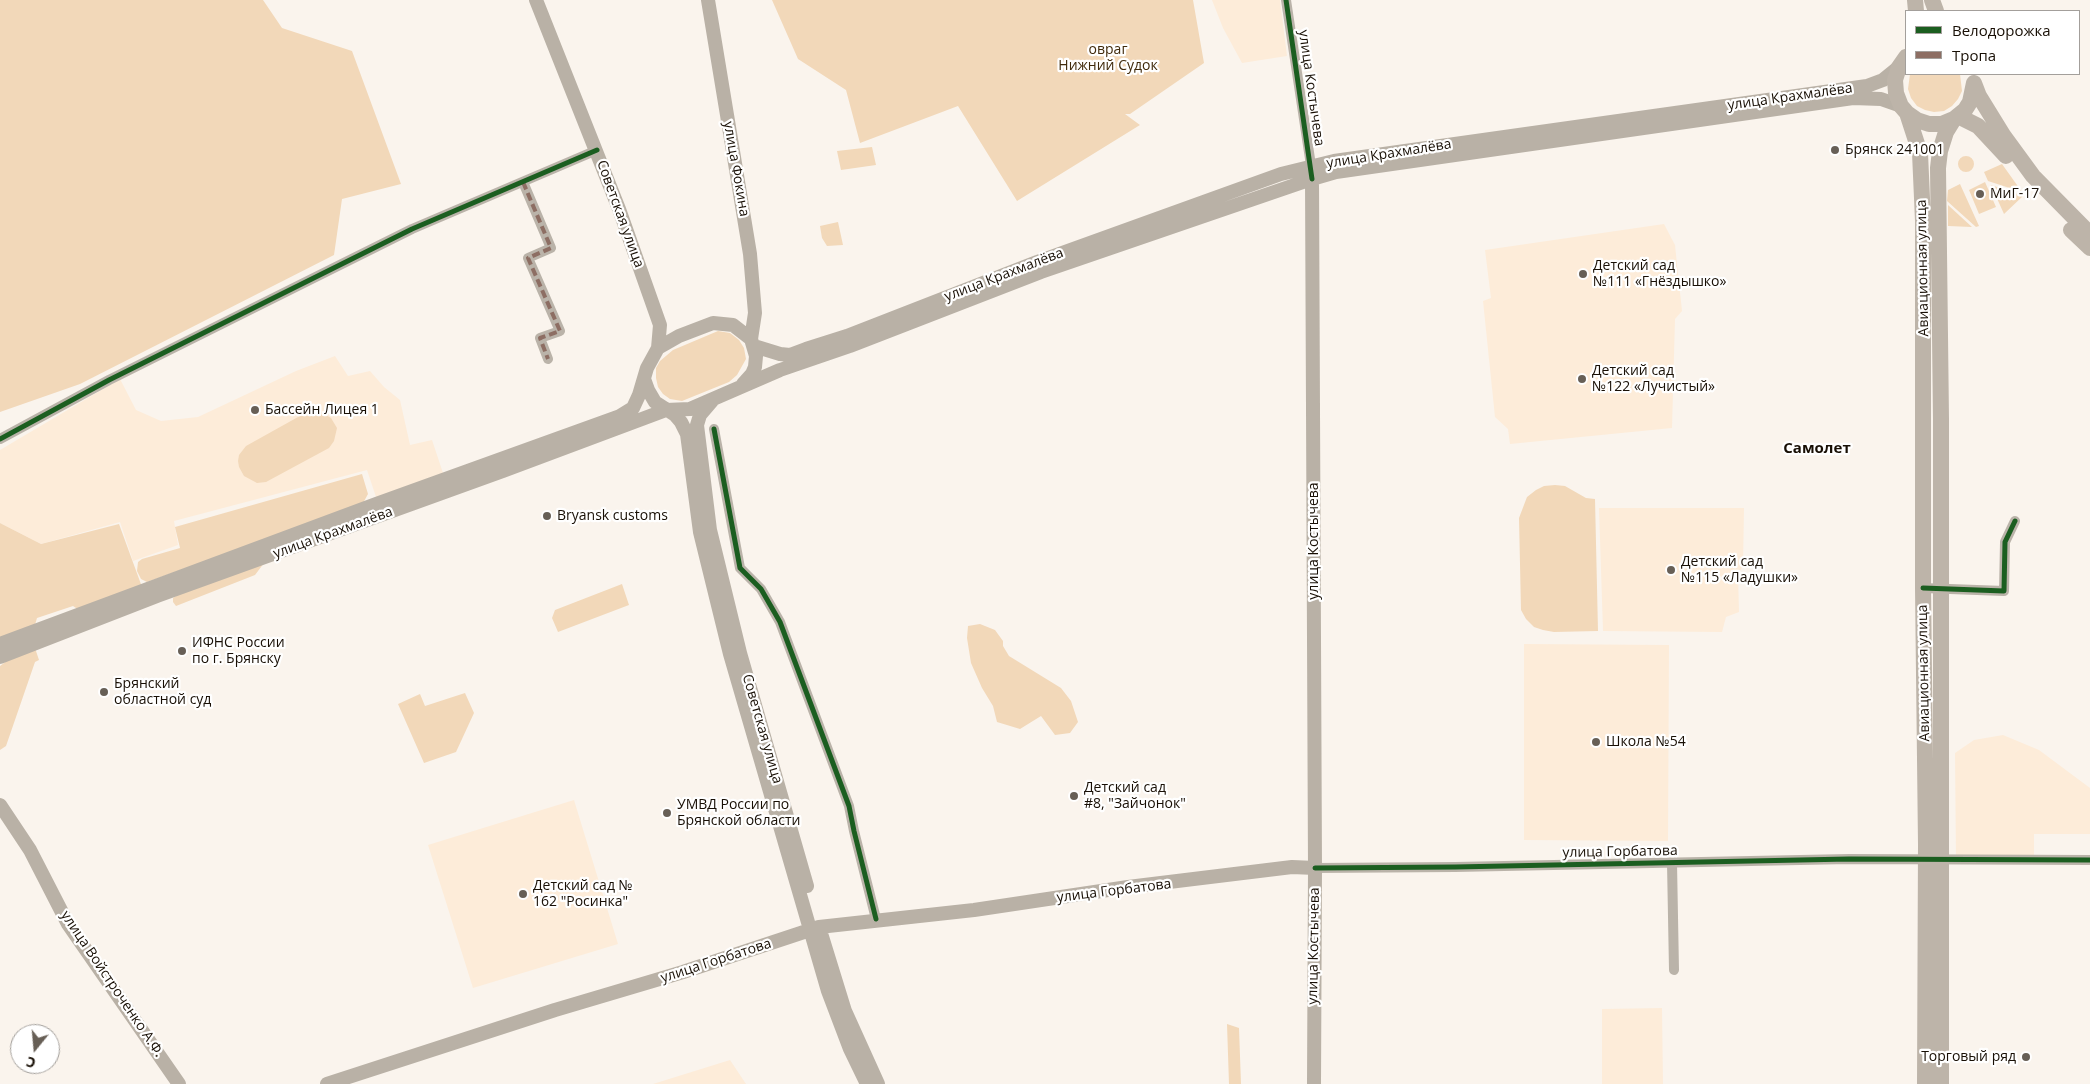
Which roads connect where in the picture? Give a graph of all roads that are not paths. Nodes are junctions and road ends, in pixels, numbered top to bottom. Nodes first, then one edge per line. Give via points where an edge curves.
1 (536, 0) edge
2 (708, 0) edge
3 (1286, 0) edge
4 (1903, 62) edge
5 (1974, 78) edge
6 (1904, 109) junction
7 (1956, 118) junction
8 (597, 150) junction
9 (1312, 173) junction
10 (523, 182) junction
11 (2090, 234) edge
12 (2090, 248) edge
13 (753, 342) junction
14 (658, 348) junction
15 (548, 359) dead end
16 (644, 379) junction
17 (740, 387) junction
18 (714, 398) junction
19 (666, 410) junction
20 (714, 429) dead end
21 (0, 439) edge
22 (2015, 521) dead end
23 (1923, 588) junction
24 (1940, 588) junction
25 (0, 644) edge
26 (0, 657) edge
27 (0, 805) edge
28 (2090, 860) edge
29 (1933, 861) junction
30 (1672, 863) junction
31 (1315, 868) junction
32 (876, 919) junction
33 (815, 929) junction
34 (1674, 970) dead end
35 (179, 1084) edge
36 (326, 1084) edge
37 (867, 1084) edge
38 (878, 1084) edge
39 (1314, 1084) edge
40 (1925, 1084) edge
41 (1941, 1084) edge

1 - 8 main road, Советская улица
2 - 13 main road, улица Фокина via 750,254 755,313
3 - 9 street, улица Костычева
4 - 6 main road, Авиационная улица via 1895,80 1896,93
4 - 9 main road, улица Крахмалёва via 1883,80 1867,86 1334,161
5 - 7 main road, Авиационная улица via 1970,102
5 - 11 main road via 1979,96 1993,120 2033,176
6 - 7 main road via 1917,120 1929,124 1942,124
6 - 9 main road, улица Крахмалёва via 1881,99 1853,98
6 - 23 main road, Авиационная улица via 1920,153 1923,221
7 - 12 main road via 1978,126 1996,143 2049,210
7 - 24 main road, Авиационная улица via 1946,132 1938,168
8 - 10 street
8 - 14 main road, Советская улица via 660,325
9 - 13 main road, улица Крахмалёва via 1281,174 790,354 780,354
9 - 17 main road, улица Крахмалёва
9 - 31 main road, улица Костычева
10 - 15 street via 551,248 528,258 560,331 540,338
10 - 21 street via 412,229 262,302
13 - 14 main road via 738,327 720,322 679,336
13 - 17 main road via 754,367
14 - 16 main road
16 - 19 main road via 655,402
16 - 25 main road via 633,408 620,416
17 - 18 main road
18 - 19 main road via 690,409
18 - 33 main road, Советская улица via 700,415 697,425 710,530
19 - 26 main road, улица Крахмалёва
19 - 33 main road, Советская улица via 681,422 687,434 700,532 713,587 752,730
20 - 32 street via 740,568 761,589 780,622 850,806
22 - 24 street via 2005,542 2004,591
23 - 24 street
23 - 29 main road, Авиационная улица
24 - 29 main road, Авиационная улица
27 - 35 main road, улица Войстроченко А.Ф. via 30,850 68,924
28 - 29 street, улица Горбатова
29 - 30 street, улица Горбатова via 1849,859
29 - 40 main road, Авиационная улица
29 - 41 main road, Авиационная улица
30 - 31 street, улица Горбатова
30 - 34 street
31 - 32 main road, улица Горбатова via 1292,867 974,910
31 - 39 main road, улица Костычева
32 - 33 main road, улица Горбатова
33 - 36 main road, улица Горбатова
33 - 37 main road, Советская улица via 836,1014
33 - 38 main road, Советская улица via 859,1046

